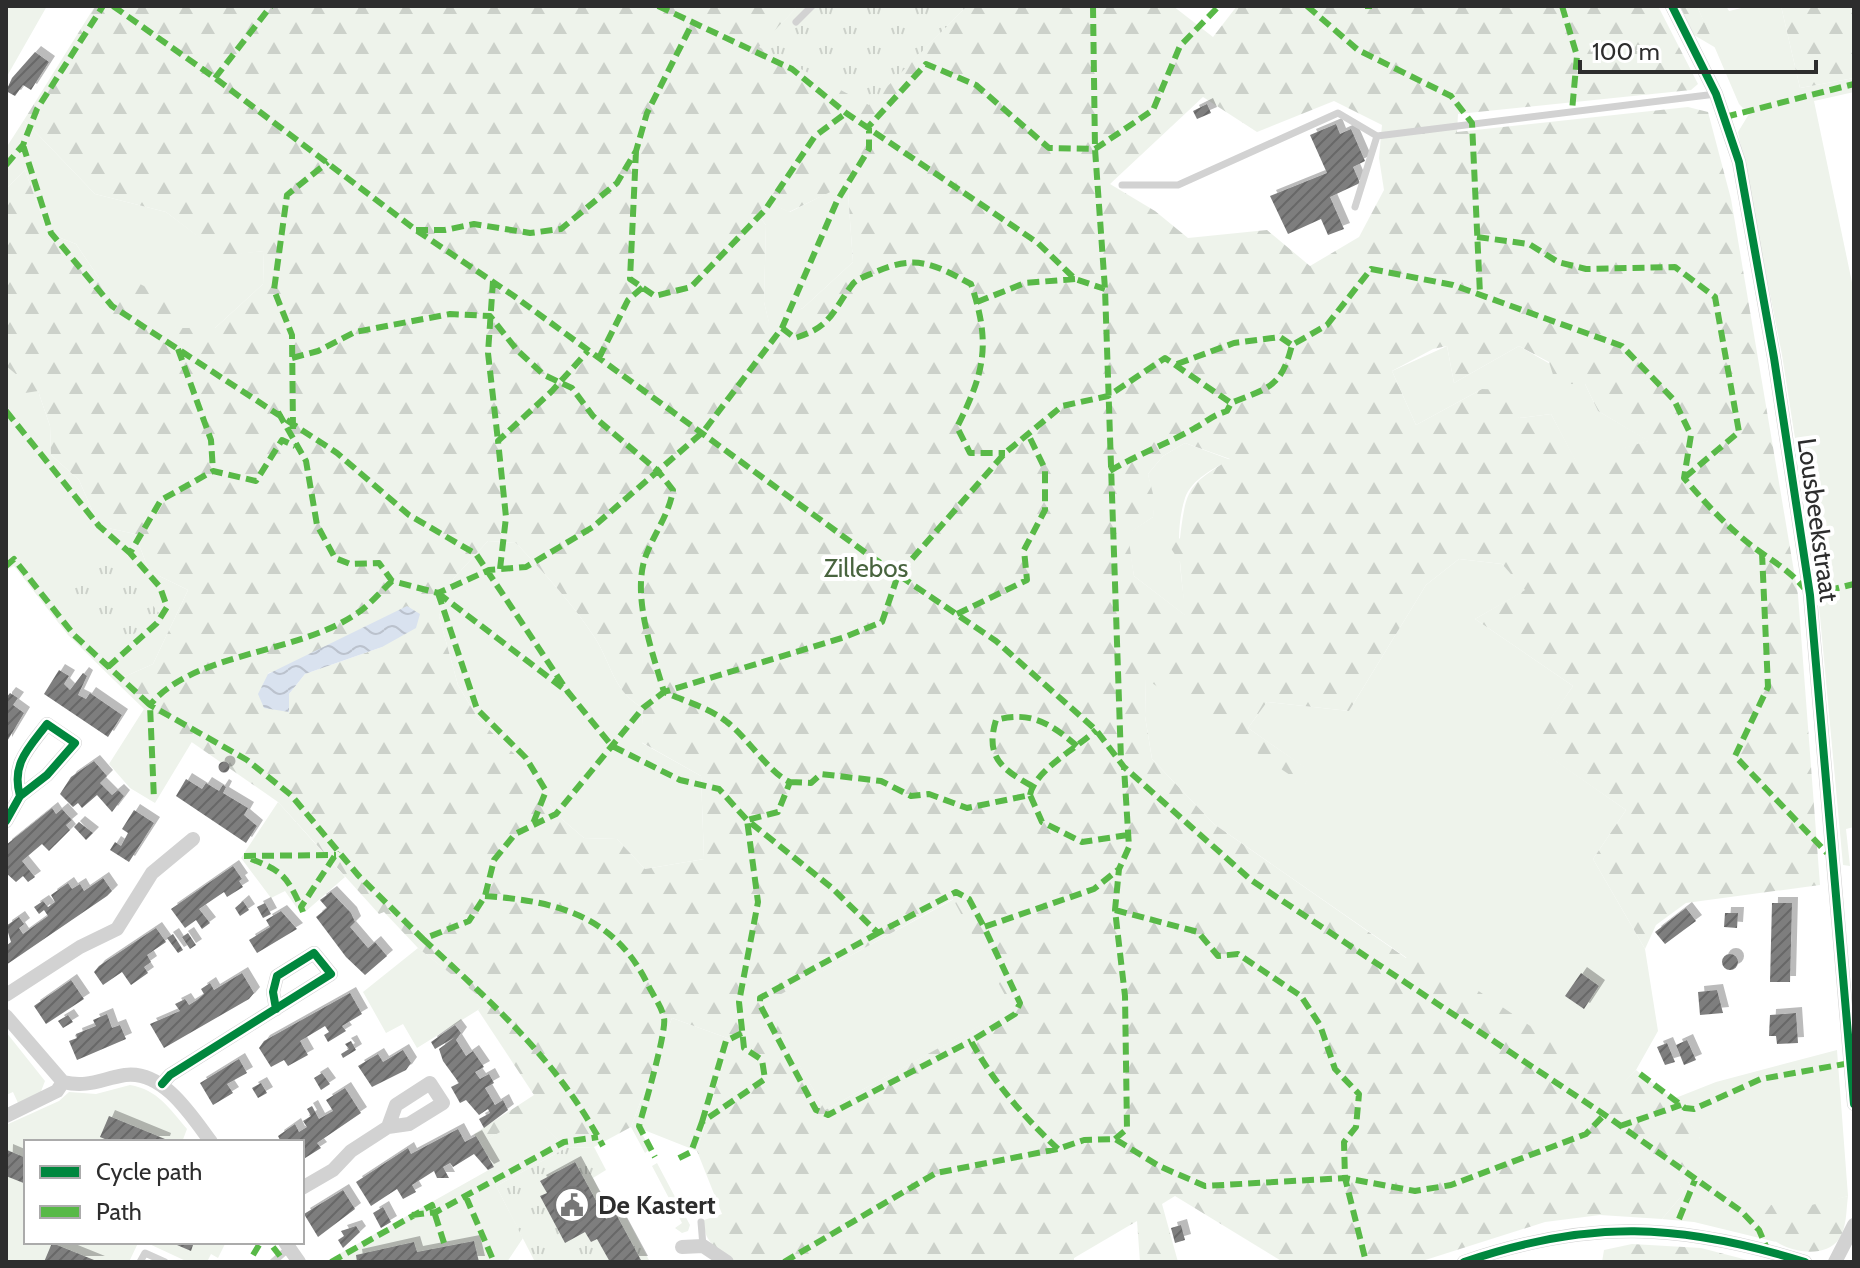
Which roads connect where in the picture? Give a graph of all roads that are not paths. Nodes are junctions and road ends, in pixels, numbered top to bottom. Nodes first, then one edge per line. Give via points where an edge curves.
1 (812, 6) edge
2 (1672, 6) edge
3 (796, 22) dead end
4 (1716, 94) junction
5 (1377, 136) junction
6 (1122, 185) dead end
7 (1355, 207) dead end
8 (20, 796) junction
9 (6, 821) edge
10 (193, 839) dead end
11 (6, 995) edge
12 (276, 1009) dead end
13 (6, 1016) edge
14 (63, 1082) junction
15 (162, 1084) junction
16 (1854, 1104) edge
17 (6, 1116) edge
18 (388, 1127) dead end
19 (209, 1140) edge
20 (304, 1187) edge
21 (701, 1222) dead end
22 (1854, 1225) edge
23 (287, 1245) edge
24 (703, 1246) junction
25 (682, 1247) dead end
26 (140, 1262) edge
27 (165, 1262) edge
28 (273, 1262) edge
29 (299, 1262) edge
30 (727, 1262) edge
31 (1464, 1262) edge
32 (1805, 1262) edge
33 (1835, 1262) edge

1 - 3 lane
2 - 4 street, Lousbeekstraat
4 - 5 lane
4 - 16 street, Lousbeekstraat via 1739,162 1810,595
5 - 6 lane via 1338,113 1178,185
5 - 7 lane
8 - 8 street via 75,743 47,724 23,755 15,777
8 - 9 street
10 - 11 street via 152,873 117,929
12 - 15 street
13 - 14 street
14 - 15 street via 92,1085 126,1075
14 - 17 street via 46,1098
15 - 19 street
18 - 20 street
21 - 24 lane
22 - 33 street
23 - 28 lane
23 - 29 street
24 - 25 street
24 - 30 street
26 - 27 lane via 145,1253
31 - 32 street via 1550,1236 1622,1230 1723,1239

